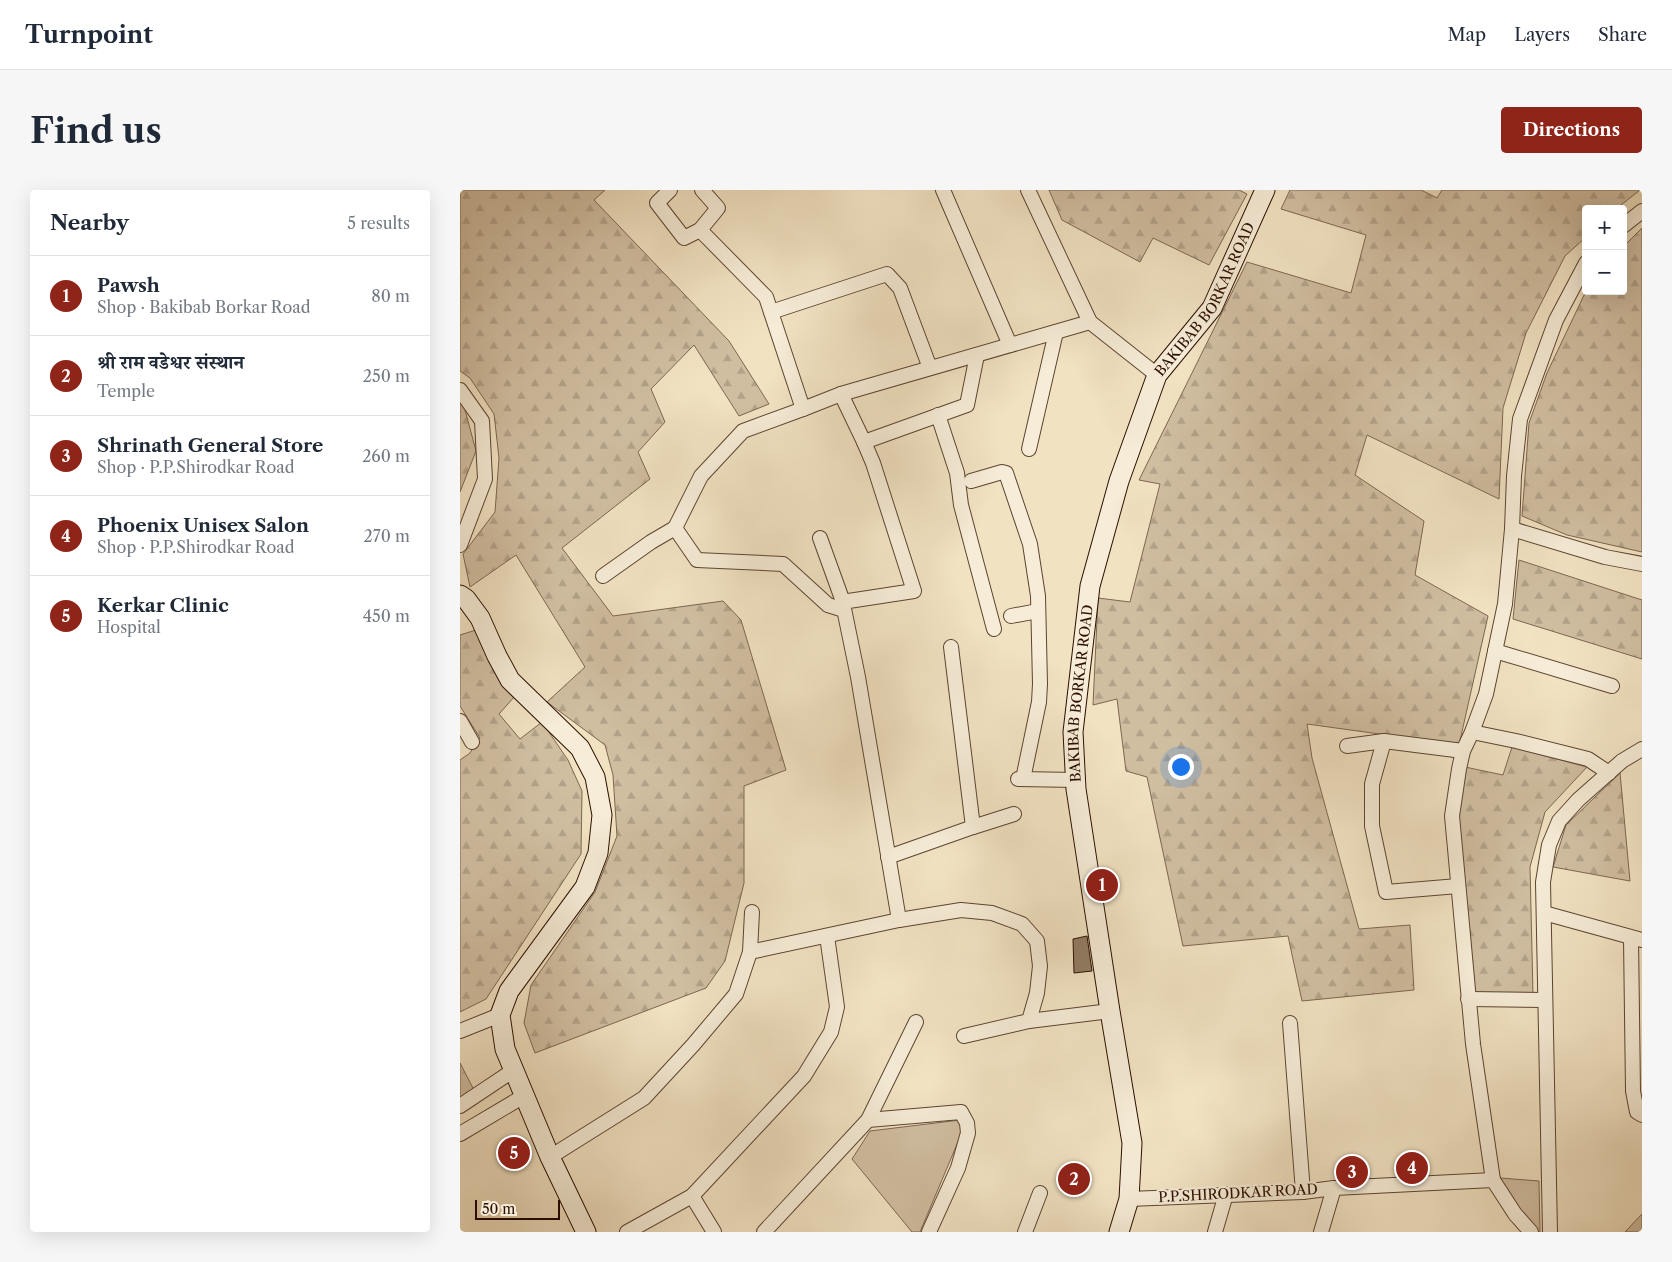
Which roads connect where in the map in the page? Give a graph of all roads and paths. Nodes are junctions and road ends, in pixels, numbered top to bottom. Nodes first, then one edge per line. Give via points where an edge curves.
1 (670, 190) edge
2 (702, 190) edge
3 (943, 190) edge
4 (1028, 190) edge
5 (1265, 190) edge
6 (1642, 210) edge
7 (1627, 223) edge
8 (700, 230) junction
9 (1582, 270) edge
10 (771, 312) junction
11 (1090, 322) junction
12 (1056, 332) junction
13 (1010, 345) junction
14 (977, 355) junction
15 (930, 368) junction
16 (1157, 375) junction
17 (460, 390) edge
18 (841, 394) junction
19 (803, 409) junction
20 (938, 415) junction
21 (864, 442) junction
22 (1029, 449) dead end
23 (971, 482) dead end
24 (675, 528) junction
25 (1512, 529) junction
26 (820, 538) dead end
27 (460, 545) edge
28 (1642, 564) edge
29 (603, 576) dead end
30 (460, 595) edge
31 (843, 606) junction
32 (1038, 611) junction
33 (1011, 616) dead end
34 (994, 629) dead end
35 (951, 647) dead end
36 (1495, 651) junction
37 (1612, 686) dead end
38 (460, 722) edge
39 (1472, 732) junction
40 (1384, 741) junction
41 (472, 742) dead end
42 (1347, 746) dead end
43 (1642, 749) edge
44 (1463, 751) junction
45 (1609, 773) junction
46 (1076, 780) junction
47 (1014, 814) dead end
48 (973, 826) junction
49 (888, 856) junction
50 (1458, 886) junction
51 (752, 912) dead end
52 (1544, 913) junction
53 (899, 920) junction
54 (827, 936) junction
55 (1636, 939) edge
56 (750, 952) junction
57 (1637, 981) edge
58 (1468, 999) junction
59 (1544, 1000) junction
60 (1110, 1011) junction
61 (500, 1015) junction
62 (1029, 1021) junction
63 (916, 1022) dead end
64 (1290, 1023) dead end
65 (460, 1031) edge
66 (964, 1036) dead end
67 (514, 1070) junction
68 (524, 1096) junction
69 (460, 1106) edge
70 (1642, 1115) edge
71 (868, 1120) junction
72 (460, 1134) edge
73 (550, 1157) junction
74 (1493, 1180) junction
75 (1334, 1188) junction
76 (1303, 1192) junction
77 (1040, 1193) dead end
78 (1226, 1194) junction
79 (692, 1196) junction
80 (1129, 1199) junction
81 (586, 1232) edge
82 (627, 1232) edge
83 (714, 1232) edge
84 (764, 1232) edge
85 (929, 1232) edge
86 (1025, 1232) edge
87 (1119, 1232) edge
88 (1215, 1232) edge
89 (1321, 1232) edge
90 (1531, 1232) edge
91 (1550, 1232) edge

1 - 8 street via 656,204 684,238
2 - 8 street via 718,208
3 - 13 street
4 - 11 street
5 - 16 street, BAKIBAB BORKAR ROAD via 1212,308
6 - 7 street
8 - 10 street via 766,297
9 - 25 street via 1556,320 1520,419
10 - 15 street via 887,274 900,288
10 - 19 street
11 - 12 street
11 - 16 street
12 - 13 street
12 - 22 street
13 - 14 street
14 - 15 street
14 - 20 street via 967,405
15 - 18 street
16 - 46 street, BAKIBAB BORKAR ROAD via 1119,481 1090,586 1073,732
17 - 27 street via 482,421 485,480
18 - 19 street
18 - 21 street
19 - 24 street via 743,431 701,476
20 - 21 street
20 - 34 street via 957,474 961,505
21 - 31 street via 914,592
23 - 32 street via 1006,473 1030,544
24 - 29 street
24 - 31 street via 697,560 783,564 828,605
25 - 28 street via 1605,557
25 - 36 street via 1505,604
26 - 31 street
30 - 61 street via 480,618 510,680 580,748 595,777 602,815 598,853 586,887 509,990
31 - 49 street
32 - 33 street
32 - 46 street via 1039,702 1020,779
35 - 48 street
36 - 37 street
36 - 39 street via 1486,694
38 - 41 street
39 - 44 street
39 - 45 street via 1588,759
40 - 42 street
40 - 44 street
40 - 50 street via 1372,784 1372,826 1386,892
43 - 45 street via 1622,760
44 - 50 street via 1452,816
45 - 52 street via 1559,821 1549,845 1543,882
46 - 60 street, BAKIBAB BORKAR ROAD
47 - 48 street
48 - 49 street
49 - 53 street
50 - 58 street
51 - 56 street
52 - 55 street
52 - 59 street
53 - 54 street
53 - 62 street via 961,910 992,913 1022,924 1037,941 1040,966
54 - 56 street
54 - 79 street via 837,1008 831,1032 804,1076
55 - 57 street
56 - 73 street via 736,994 644,1098
57 - 70 street via 1633,1091 1637,1112
58 - 59 street
58 - 74 street
59 - 91 street
60 - 62 street
60 - 80 street, BAKIBAB BORKAR ROAD via 1132,1143
61 - 65 street
61 - 67 street via 505,1049
62 - 66 street
63 - 71 street
64 - 76 street
67 - 68 street
67 - 69 street
68 - 72 street
68 - 73 street
71 - 84 street
71 - 85 street via 961,1112 967,1123 968,1133 958,1168
73 - 81 street
74 - 75 street, P.P.SHIRODKAR ROAD
74 - 90 street
75 - 76 street, P.P.SHIRODKAR ROAD
75 - 89 street
76 - 78 street, P.P.SHIRODKAR ROAD
77 - 86 street
78 - 80 street, P.P.SHIRODKAR ROAD
78 - 88 street
79 - 82 street
79 - 83 street
80 - 87 street, BAKIBAB BORKAR ROAD

